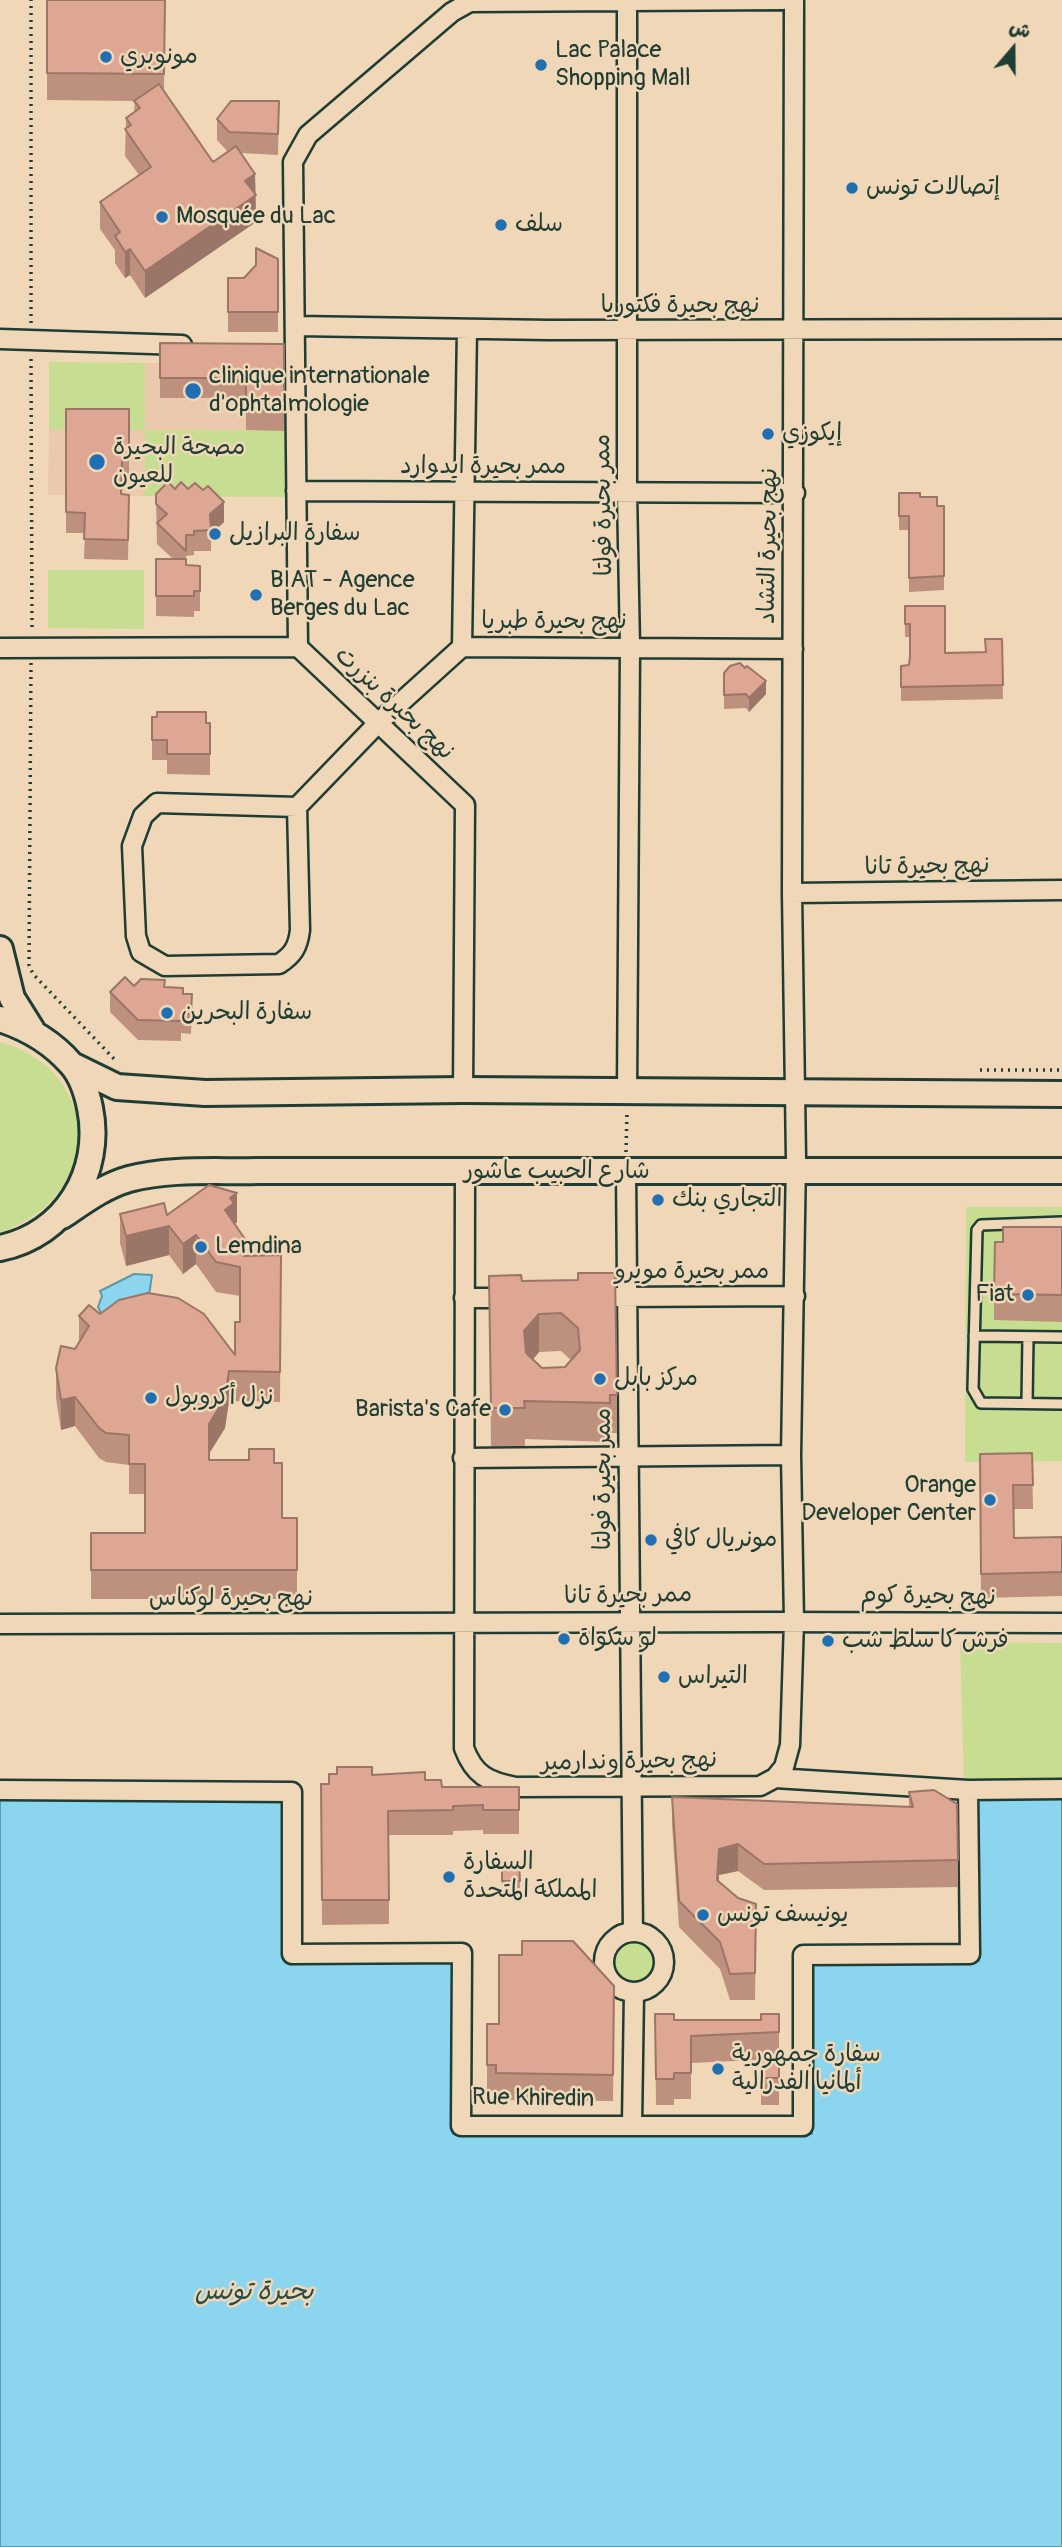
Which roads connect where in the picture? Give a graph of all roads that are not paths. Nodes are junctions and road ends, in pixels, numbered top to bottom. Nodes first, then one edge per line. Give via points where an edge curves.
1 (783, 0) edge
2 (794, 0) edge
3 (627, 2) junction
4 (297, 326) junction
5 (467, 329) junction
6 (1062, 329) edge
7 (627, 330) junction
8 (795, 331) junction
9 (0, 339) edge
10 (199, 346) edge
11 (296, 491) junction
12 (466, 491) junction
13 (627, 492) junction
14 (795, 493) junction
15 (298, 647) junction
16 (462, 647) junction
17 (631, 647) junction
18 (0, 648) edge
19 (793, 649) junction
20 (379, 722) junction
21 (297, 807) junction
22 (1062, 890) edge
23 (792, 893) junction
24 (0, 949) edge
25 (0, 1019) edge
26 (33, 1030) junction
27 (72, 1065) junction
28 (463, 1090) junction
29 (627, 1091) junction
30 (795, 1093) junction
31 (1062, 1094) edge
32 (796, 1170) junction
33 (1062, 1171) edge
34 (465, 1172) junction
35 (626, 1172) junction
36 (62, 1216) junction
37 (1062, 1222) edge
38 (0, 1248) edge
39 (795, 1296) junction
40 (600, 1297) edge
41 (627, 1297) junction
42 (464, 1298) junction
43 (532, 1298) edge
44 (975, 1336) junction
45 (1028, 1337) junction
46 (1062, 1337) edge
47 (1027, 1404) junction
48 (1062, 1404) edge
49 (791, 1455) junction
50 (628, 1457) junction
51 (463, 1458) junction
52 (629, 1620) junction
53 (794, 1621) junction
54 (1062, 1623) edge
55 (0, 1624) edge
56 (462, 1624) junction
57 (775, 1778) junction
58 (632, 1786) junction
59 (1062, 1789) edge
60 (0, 1790) edge
61 (968, 1790) junction
62 (633, 1932) junction
63 (634, 1993) junction
64 (632, 2124) junction

1 - 3 street
2 - 8 street, نهج بحيرة التشاد
3 - 4 street via 470,2 452,12 317,127 293,162
3 - 7 street, ممر بحيرة فولتا
4 - 5 street, نهج بحيرة فكتوريا
4 - 11 street via 290,349
5 - 7 street, نهج بحيرة فكتوريا
5 - 12 street
6 - 8 street, نهج بحيرة فكتوريا
7 - 8 street, نهج بحيرة فكتوريا
7 - 13 street, ممر بحيرة فولتا
8 - 14 street, نهج بحيرة التشاد
9 - 10 street
11 - 12 street, ممر بحيرة ايدوارد
11 - 15 street
12 - 13 street, ممر بحيرة ايدوارد
12 - 16 street
13 - 14 street, ممر بحيرة ايدوارد
13 - 17 street, ممر بحيرة فولتا
14 - 19 street, نهج بحيرة التشاد
15 - 18 street, نهج بحيرة بنزرت
15 - 20 street, نهج بحيرة بنزرت
16 - 17 street, نهج بحيرة طبريا
16 - 20 street, نهج بحيرة طبريا
17 - 19 street, نهج بحيرة طبريا
17 - 29 street, ممر بحيرة فولتا
19 - 23 street, نهج بحيرة التشاد
20 - 21 street, نهج بحيرة طبريا
20 - 28 street, نهج بحيرة بنزرت via 465,805
21 - 21 street via 300,930 291,956 279,964 165,967 141,952 136,936 132,846 149,808 157,803
22 - 23 street, نهج بحيرة تانا
23 - 30 street, نهج بحيرة التشاد
24 - 26 main road via 12,998
25 - 26 main road
26 - 27 main road
27 - 28 main road via 117,1087 157,1091
27 - 36 main road via 87,1094 94,1126 92,1158 81,1189
28 - 29 main road
29 - 30 main road
30 - 31 main road
30 - 32 street, نهج بحيرة التشاد
32 - 33 main road, شارع الحبيب عاشور
32 - 35 main road, شارع الحبيب عاشور
32 - 39 street
34 - 35 main road, شارع الحبيب عاشور
34 - 36 main road, شارع الحبيب عاشور via 154,1174 102,1190
34 - 42 street, نهج بحيرة وندارمير
35 - 41 street, ممر بحيرة فولتا
36 - 38 main road, شارع الحبيب عاشور via 21,1244
37 - 44 lane via 981,1225 977,1230
39 - 41 street, ممر بحيرة مويرو
39 - 49 street
40 - 41 street, ممر بحيرة مويرو
41 - 50 street, ممر بحيرة فولتا
42 - 43 street
42 - 51 street, نهج بحيرة وندارمير
44 - 45 lane
44 - 47 lane via 973,1389 977,1399 981,1403
45 - 46 lane
45 - 47 lane
47 - 48 lane
49 - 50 street
49 - 53 street
50 - 51 street
50 - 52 street, ممر بحيرة فولتا
51 - 56 street, نهج بحيرة وندارمير
52 - 53 street, ممر بحيرة تانا
52 - 56 street, ممر بحيرة تانا
52 - 58 street, ممر بحيرة فولتا
53 - 54 street, نهج بحيرة كوم
53 - 57 street via 790,1745 784,1767
55 - 56 street, نهج بحيرة لوكناس
56 - 58 street, نهج بحيرة وندارمير via 464,1748 484,1779 516,1787
57 - 58 street, نهج بحيرة وندارمير via 760,1786
57 - 61 street, نهج بحيرة وندارمير
58 - 62 street, ممر بحيرة فولتا
59 - 61 street
60 - 64 street, Rue Khiredin via 292,1792 292,1954 462,1953 461,2126
61 - 64 street, Rue Khiredin via 970,1954 803,1955 803,2126
62 - 63 street via 610,1944 604,1965 613,1984
62 - 63 street via 657,1943 665,1962 654,1986
63 - 64 street

